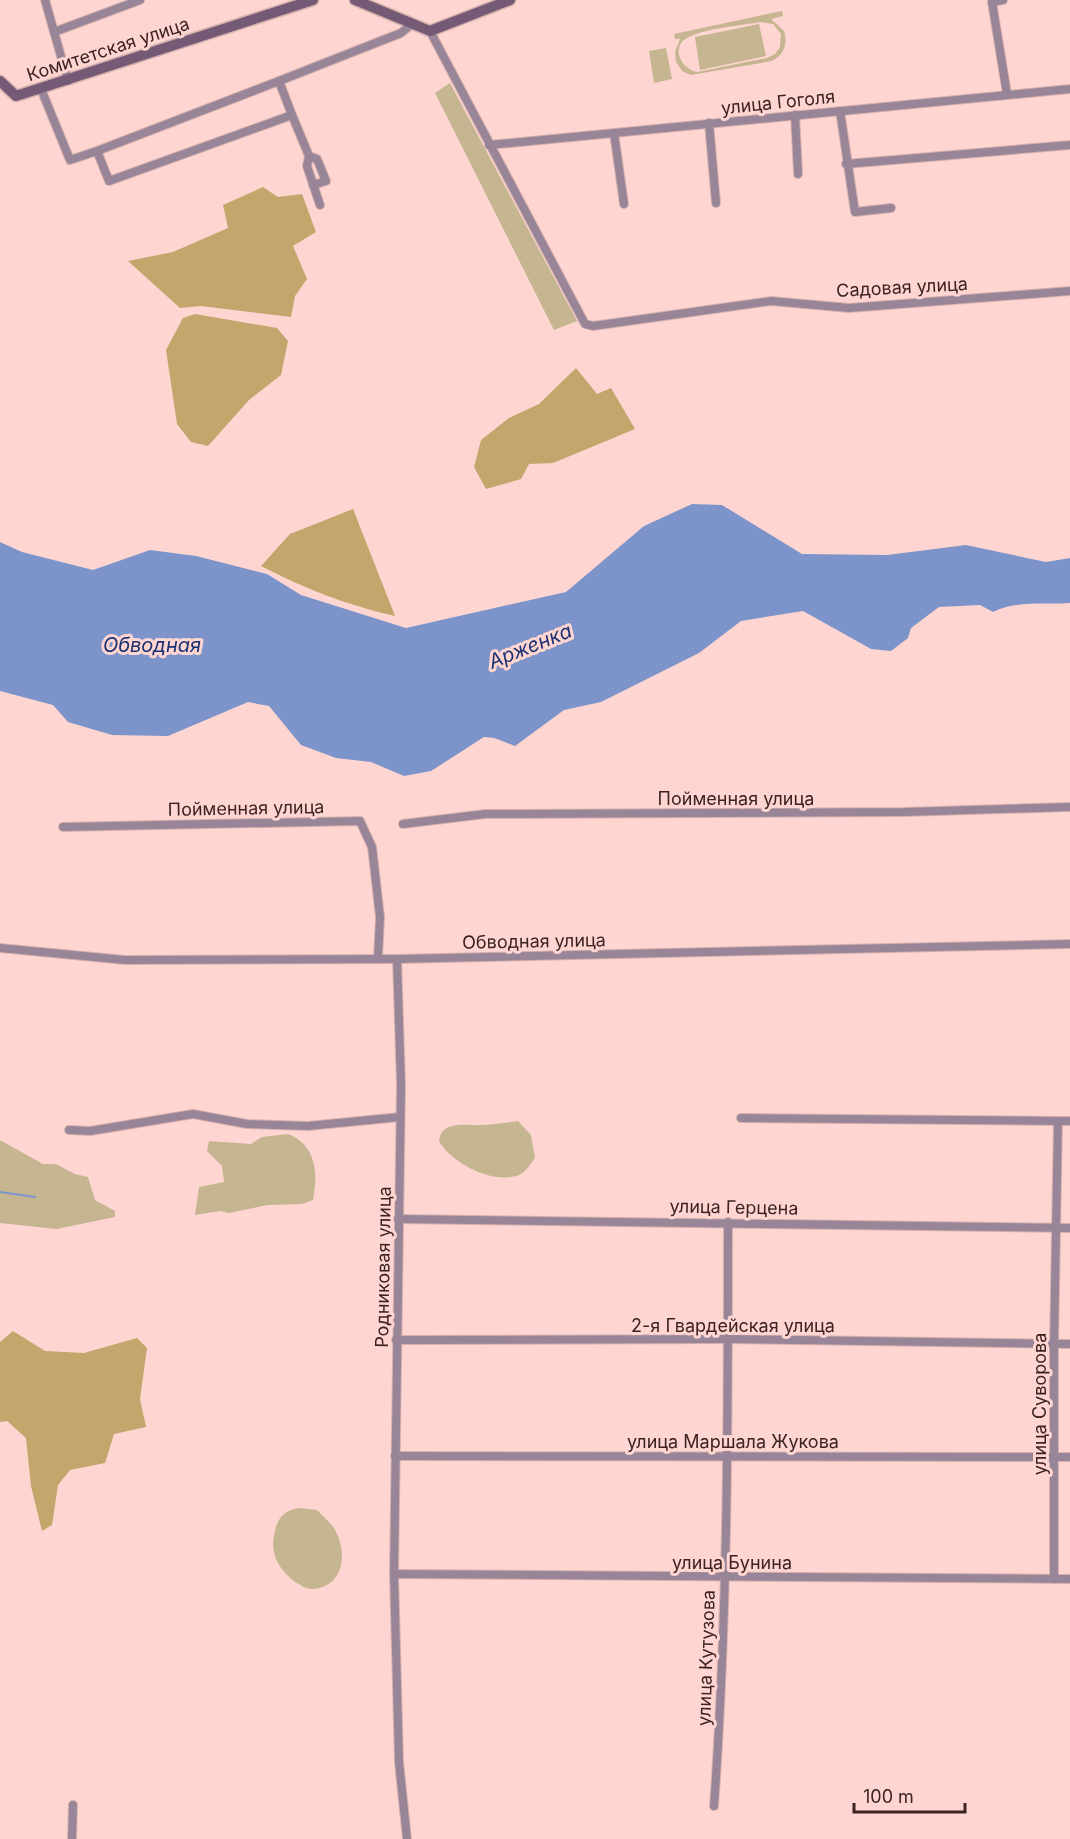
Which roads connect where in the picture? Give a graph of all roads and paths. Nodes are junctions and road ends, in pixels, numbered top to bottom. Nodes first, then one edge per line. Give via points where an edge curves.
1 (45, 0) edge
2 (140, 0) edge
3 (313, 0) edge
4 (355, 0) edge
5 (510, 0) edge
6 (1003, 0) edge
7 (412, 24) junction
8 (430, 31) junction
9 (54, 33) junction
10 (0, 81) edge
11 (68, 81) junction
12 (279, 81) junction
13 (41, 89) junction
14 (1070, 89) edge
15 (1007, 94) junction
16 (840, 111) junction
17 (292, 115) junction
18 (795, 115) junction
19 (709, 123) junction
20 (614, 133) junction
21 (489, 145) junction
22 (1070, 145) edge
23 (97, 151) junction
24 (309, 156) junction
25 (846, 164) junction
26 (798, 174) dead end
27 (314, 185) junction
28 (716, 203) dead end
29 (624, 204) dead end
30 (320, 205) dead end
31 (891, 208) dead end
32 (1070, 291) edge
33 (1070, 807) edge
34 (404, 824) dead end
35 (63, 827) dead end
36 (1070, 944) edge
37 (0, 948) edge
38 (378, 959) junction
39 (397, 959) junction
40 (400, 1117) junction
41 (741, 1118) dead end
42 (1058, 1121) junction
43 (1070, 1121) edge
44 (69, 1130) dead end
45 (398, 1219) junction
46 (729, 1222) junction
47 (1058, 1228) junction
48 (1070, 1228) edge
49 (396, 1340) junction
50 (728, 1340) junction
51 (1054, 1344) junction
52 (1070, 1344) edge
53 (395, 1456) junction
54 (728, 1456) junction
55 (1054, 1457) junction
56 (1070, 1457) edge
57 (394, 1575) junction
58 (724, 1576) junction
59 (1054, 1579) junction
60 (1070, 1579) edge
61 (73, 1805) dead end
62 (714, 1806) dead end
63 (72, 1839) edge
64 (407, 1839) edge

1 - 9 street
2 - 9 street
3 - 11 street, Комитетская улица
4 - 7 street
5 - 8 street
6 - 15 street via 992,2
7 - 8 street
7 - 12 street via 401,33
8 - 21 street
9 - 11 street
10 - 13 street, Комитетская улица via 16,96
11 - 13 street, Комитетская улица
12 - 17 street
12 - 23 street
13 - 23 street via 70,160
14 - 15 street, улица Гоголя
15 - 16 street, улица Гоголя
16 - 18 street, улица Гоголя
16 - 25 street
17 - 23 street via 109,181
17 - 24 street
18 - 19 street, улица Гоголя
18 - 26 street
19 - 20 street, улица Гоголя
19 - 28 street
20 - 21 street, улица Гоголя
20 - 29 street
21 - 32 street, Садовая улица via 585,324 771,301 849,308
22 - 25 street
24 - 27 street via 307,166
24 - 27 street via 317,159 326,181
25 - 31 street via 855,212
27 - 30 street
33 - 34 street, Пойменная улица via 904,812 486,814
35 - 38 street, Пойменная улица via 360,821 372,847 380,917
36 - 39 street, Обводная улица
37 - 38 street, Обводная улица via 125,960
38 - 39 street, Обводная улица
39 - 40 street, Родниковая улица
40 - 44 street via 308,1126 248,1125 194,1114 90,1131
40 - 45 street, Родниковая улица
41 - 42 street
42 - 43 street
42 - 47 street, улица Суворова
45 - 46 street, улица Герцена
45 - 49 street, Родниковая улица
46 - 47 street, улица Герцена
46 - 50 street, улица Кутузова
47 - 48 street, улица Герцена
47 - 51 street, улица Суворова
49 - 50 street, 2-я Гвардейская улица
49 - 53 street, Родниковая улица
50 - 51 street, 2-я Гвардейская улица
50 - 54 street, улица Кутузова
51 - 52 street, 2-я Гвардейская улица
51 - 55 street, улица Суворова
53 - 54 street, улица Маршала Жукова
53 - 57 street, Родниковая улица
54 - 55 street, улица Маршала Жукова
54 - 58 street, улица Кутузова
55 - 56 street, улица Маршала Жукова
55 - 59 street, улица Суворова
57 - 58 street, улица Бунина
57 - 64 street, Родниковая улица via 399,1762
58 - 59 street, улица Бунина
58 - 62 street, улица Кутузова
59 - 60 street, улица Бунина
61 - 63 street

